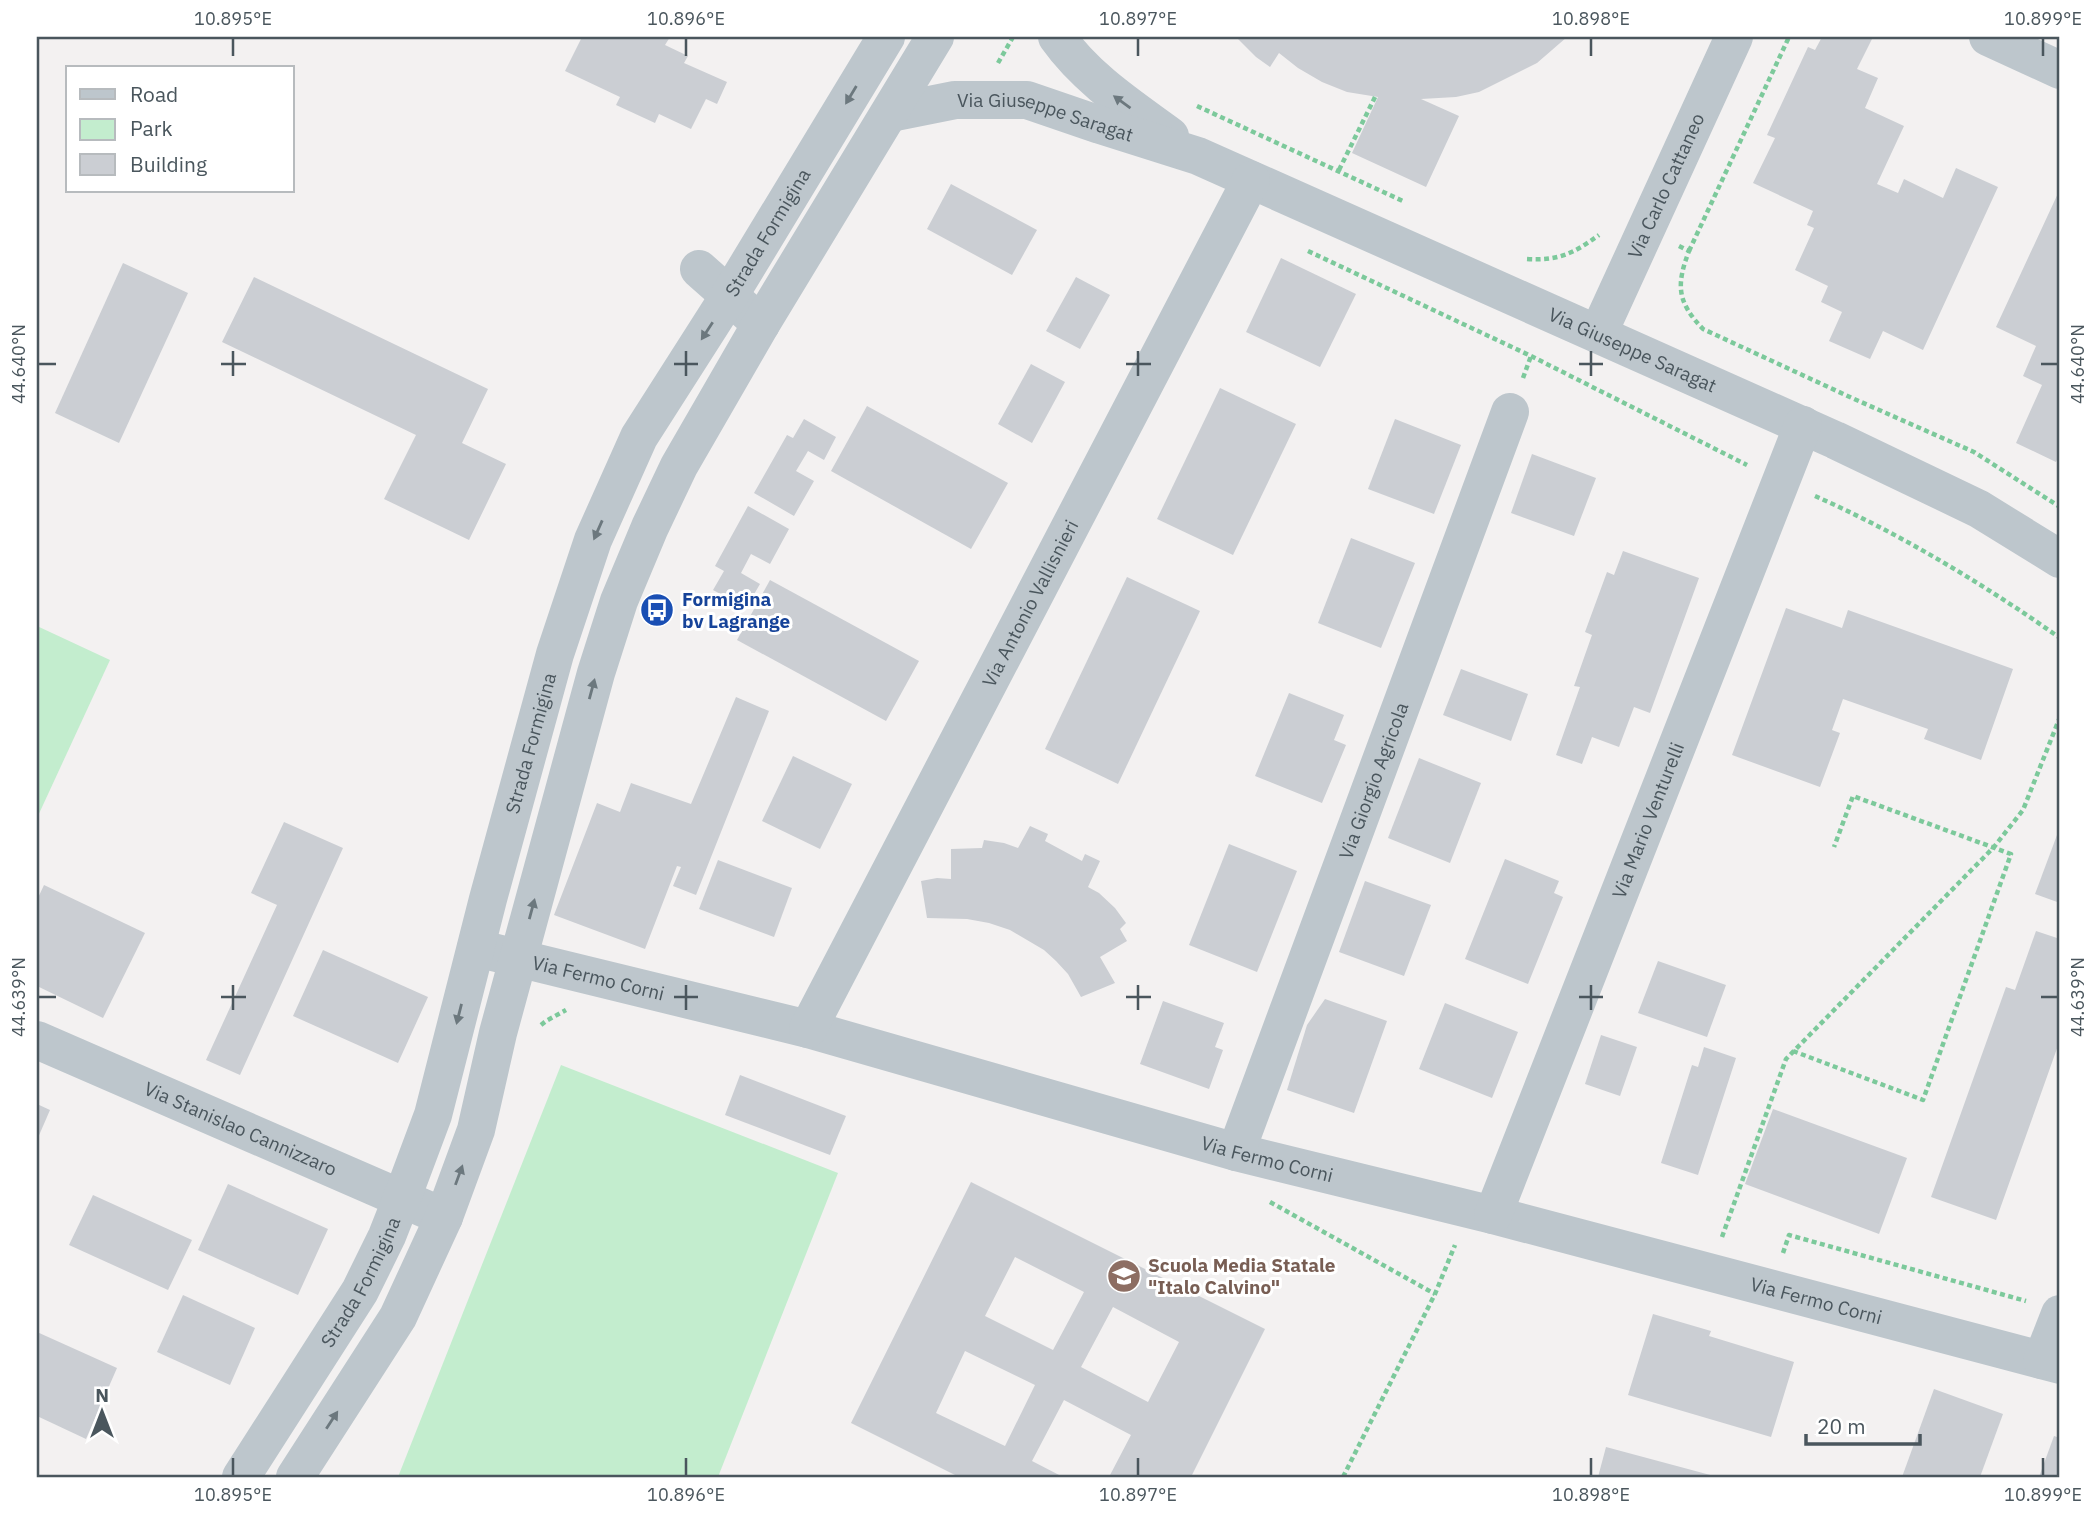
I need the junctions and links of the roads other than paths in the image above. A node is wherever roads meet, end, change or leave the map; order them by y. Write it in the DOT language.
graph roads {
  1 [pos="887,37"];
  2 [pos="935,37"];
  3 [pos="1057,37"];
  4 [pos="1734,37"];
  5 [pos="1989,37"];
  6 [pos="2060,70"];
  7 [pos="890,113"];
  8 [pos="1198,156"];
  9 [pos="1251,180"];
  10 [pos="699,269"];
  11 [pos="729,296"];
  12 [pos="761,324"];
  13 [pos="1598,334"];
  14 [pos="1510,412"];
  15 [pos="1803,425"];
  16 [pos="2060,559"];
  17 [pos="476,948"];
  18 [pos="518,959"];
  19 [pos="807,1029"];
  20 [pos="37,1040"];
  21 [pos="1236,1152"];
  22 [pos="402,1198"];
  23 [pos="1493,1215"];
  24 [pos="444,1217"];
  25 [pos="2060,1314"];
  26 [pos="2051,1362"];
  27 [pos="242,1477"];
  28 [pos="295,1477"];
  1 -- 11 [label="street, Strada Formigina, one-way"];
  2 -- 7 [label="street"];
  8 -- 3 [label="street, Via Giuseppe Saragat, one-way"];
  4 -- 13 [label="street, Via Carlo Cattaneo"];
  5 -- 6 [label="street"];
  7 -- 8 [label="street, Via Giuseppe Saragat"];
  7 -- 12 [label="street"];
  8 -- 9 [label="street, Via Giuseppe Saragat"];
  9 -- 13 [label="street, Via Giuseppe Saragat"];
  9 -- 19 [label="street, Via Antonio Vallisnieri"];
  10 -- 11 [label="street"];
  11 -- 12 [label="street"];
  11 -- 17 [label="street, Strada Formigina, one-way"];
  18 -- 12 [label="street, one-way"];
  13 -- 15 [label="street, Via Giuseppe Saragat"];
  14 -- 21 [label="street, Via Giorgio Agricola"];
  15 -- 16 [label="street, Via Giuseppe Saragat"];
  15 -- 23 [label="street, Via Mario Venturelli"];
  17 -- 18 [label="street, Via Fermo Corni"];
  17 -- 22 [label="street, Strada Formigina, one-way"];
  18 -- 19 [label="street, Via Fermo Corni"];
  24 -- 18 [label="street, one-way"];
  19 -- 21 [label="street, Via Fermo Corni"];
  20 -- 22 [label="street, Via Stanislao Cannizzaro"];
  21 -- 23 [label="street, Via Fermo Corni"];
  22 -- 24 [label="street, Via Stanislao Cannizzaro"];
  22 -- 27 [label="street, Strada Formigina"];
  23 -- 26 [label="street, Via Fermo Corni"];
  28 -- 24 [label="street, one-way"];
  25 -- 26 [label="street"];
}
